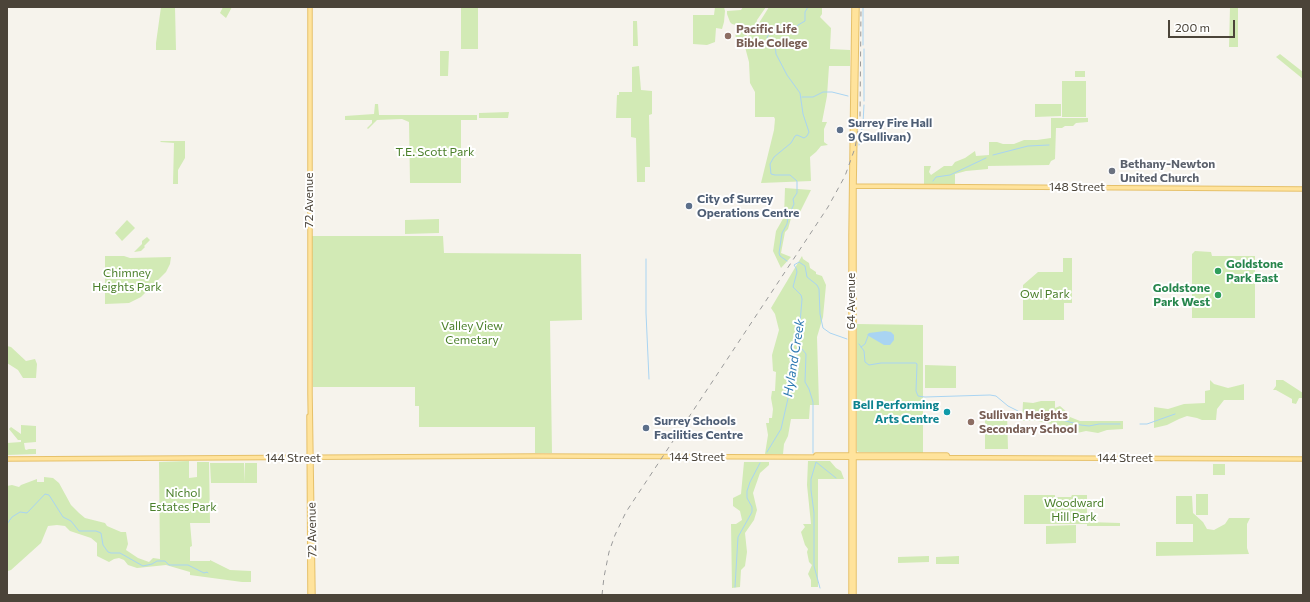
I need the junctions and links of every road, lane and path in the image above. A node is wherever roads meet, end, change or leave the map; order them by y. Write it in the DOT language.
graph roads {
  1 [pos="310,7"];
  2 [pos="854,7"];
  3 [pos="857,7"];
  4 [pos="854,81"];
  5 [pos="853,186"];
  6 [pos="1303,188"];
  7 [pos="851,386"];
  8 [pos="854,404"];
  9 [pos="851,409"];
  10 [pos="854,423"];
  11 [pos="853,456"];
  12 [pos="310,458"];
  13 [pos="7,459"];
  14 [pos="1303,459"];
  15 [pos="851,491"];
  16 [pos="854,513"];
  17 [pos="310,595"];
  18 [pos="313,595"];
  19 [pos="851,595"];
  20 [pos="854,595"];
  1 -- 12 [label="main road, 72 Avenue"];
  2 -- 4 [label="main road, 64 Avenue"];
  3 -- 4 [label="main road, 64 Avenue"];
  4 -- 5 [label="main road, 64 Avenue"];
  5 -- 6 [label="main road, 148 Street"];
  5 -- 7 [label="main road, 64 Avenue"];
  5 -- 8 [label="main road, 64 Avenue"];
  7 -- 8 [label="main road"];
  7 -- 9 [label="main road, 64 Avenue"];
  8 -- 10 [label="main road, 64 Avenue"];
  9 -- 10 [label="main road"];
  9 -- 11 [label="main road, 64 Avenue"];
  10 -- 11 [label="main road, 64 Avenue"];
  11 -- 12 [label="main road, 144 Street"];
  11 -- 14 [label="main road, 144 Street"];
  11 -- 15 [label="main road, 64 Avenue"];
  11 -- 16 [label="main road, 64 Avenue"];
  12 -- 13 [label="main road, 144 Street"];
  12 -- 17 [label="main road, 72 Avenue"];
  12 -- 18 [label="main road, 72 Avenue"];
  15 -- 16 [label="main road"];
  15 -- 19 [label="main road, 64 Avenue"];
  16 -- 20 [label="main road, 64 Avenue"];
}
